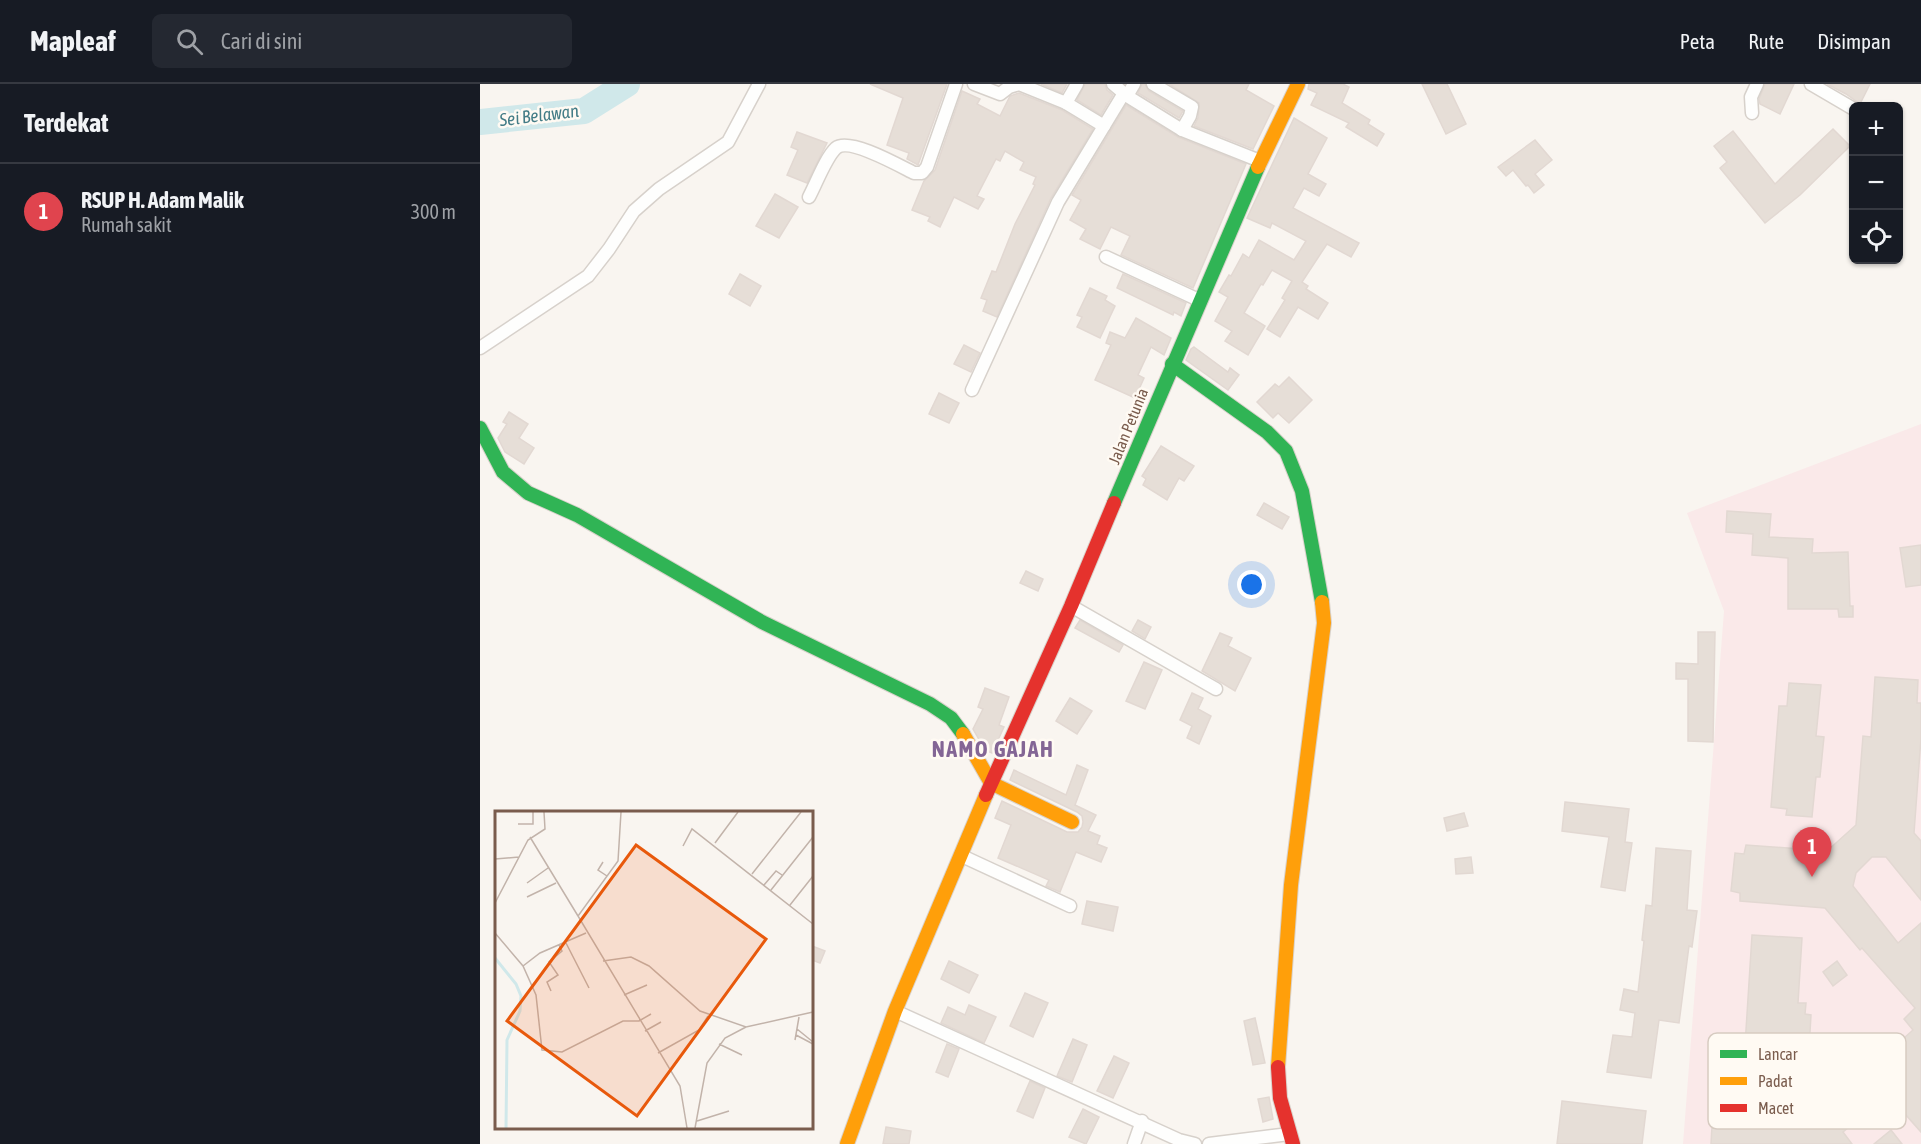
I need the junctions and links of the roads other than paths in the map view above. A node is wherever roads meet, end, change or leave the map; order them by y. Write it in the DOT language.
graph roads {
  1 [pos="759,84"];
  2 [pos="956,84"];
  3 [pos="975,84"];
  4 [pos="1077,84"];
  5 [pos="1113,84"];
  6 [pos="1134,84"];
  7 [pos="1153,84"];
  8 [pos="1298,84"];
  9 [pos="1757,84"];
  10 [pos="1811,84"];
  11 [pos="1126,95"];
  12 [pos="1066,103"];
  13 [pos="1849,106"];
  14 [pos="1752,113"];
  15 [pos="1104,126"];
  16 [pos="1182,130"];
  17 [pos="1260,162"];
  18 [pos="809,197"];
  19 [pos="1106,257"];
  20 [pos="1201,301"];
  21 [pos="480,348"];
  22 [pos="1172,364"];
  23 [pos="972,390"];
  24 [pos="480,428"];
  25 [pos="1071,606"];
  26 [pos="1216,689"];
  27 [pos="991,783"];
  28 [pos="1072,822"];
  29 [pos="962,856"];
  30 [pos="1070,906"];
  31 [pos="895,1011"];
  32 [pos="1142,1122"];
  33 [pos="1291,1139"];
  34 [pos="847,1144"];
  35 [pos="1134,1144"];
  36 [pos="1195,1144"];
  37 [pos="1209,1144"];
  1 -- 21 [label="street"];
  2 -- 18 [label="street"];
  3 -- 12 [label="street"];
  4 -- 12 [label="street"];
  5 -- 11 [label="street"];
  6 -- 11 [label="street"];
  7 -- 16 [label="street"];
  8 -- 17 [label="street, Jalan Petunia"];
  9 -- 14 [label="street"];
  10 -- 13 [label="street"];
  11 -- 15 [label="street"];
  11 -- 16 [label="street"];
  12 -- 15 [label="street"];
  15 -- 23 [label="street"];
  16 -- 17 [label="street"];
  17 -- 20 [label="street, Jalan Petunia"];
  19 -- 20 [label="street"];
  20 -- 22 [label="street, Jalan Petunia"];
  22 -- 25 [label="street, Jalan Petunia"];
  22 -- 33 [label="street"];
  24 -- 27 [label="street"];
  25 -- 26 [label="street"];
  25 -- 27 [label="street, Jalan Petunia"];
  27 -- 28 [label="street"];
  27 -- 29 [label="street, Jalan Petunia"];
  29 -- 30 [label="street"];
  29 -- 31 [label="street, Jalan Petunia"];
  31 -- 32 [label="street"];
  31 -- 34 [label="street, Jalan Petunia"];
  32 -- 35 [label="street"];
  32 -- 36 [label="street"];
  33 -- 37 [label="street"];
}
